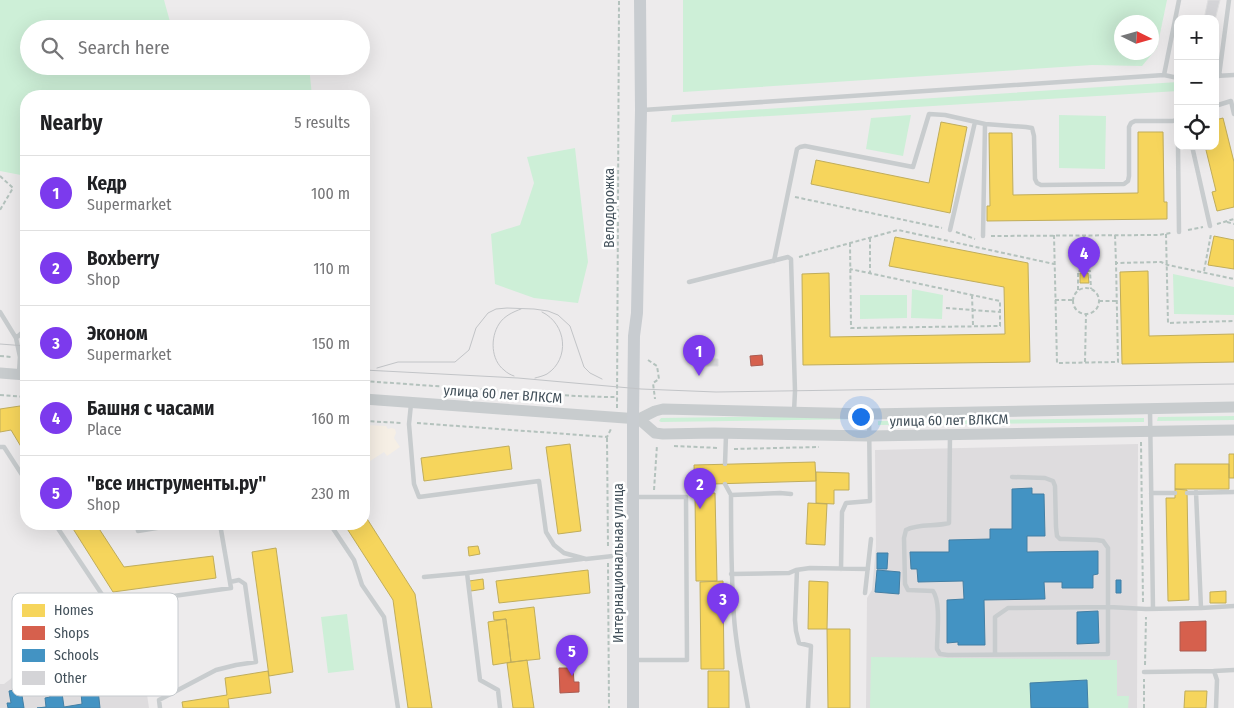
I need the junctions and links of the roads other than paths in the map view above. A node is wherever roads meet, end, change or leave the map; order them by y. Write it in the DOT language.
graph roads {
  1 [pos="640,0"];
  2 [pos="1179,0"];
  3 [pos="1229,0"];
  4 [pos="1219,63"];
  5 [pos="1234,75"];
  6 [pos="1164,76"];
  7 [pos="1219,76"];
  8 [pos="1174,77"];
  9 [pos="1218,105"];
  10 [pos="641,110"];
  11 [pos="1234,114"];
  12 [pos="1174,121"];
  13 [pos="975,122"];
  14 [pos="985,124"];
  15 [pos="1178,150"];
  16 [pos="1193,150"];
  17 [pos="1212,225"];
  18 [pos="950,230"];
  19 [pos="1179,232"];
  20 [pos="983,236"];
  21 [pos="774,261"];
  22 [pos="689,282"];
  23 [pos="0,312"];
  24 [pos="20,334"];
  25 [pos="16,338"];
  26 [pos="20,357"];
  27 [pos="0,372"];
  28 [pos="20,374"];
  29 [pos="370,400"];
  30 [pos="411,403"];
  31 [pos="1234,407"];
  32 [pos="1150,409"];
  33 [pos="794,412"];
  34 [pos="869,414"];
  35 [pos="636,418"];
  36 [pos="1234,430"];
  37 [pos="1150,432"];
  38 [pos="726,433"];
  39 [pos="950,435"];
  40 [pos="868,436"];
  41 [pos="0,447"];
  42 [pos="725,464"];
  43 [pos="20,471"];
  44 [pos="1012,477"];
  45 [pos="725,484"];
  46 [pos="1196,492"];
  47 [pos="1234,492"];
  48 [pos="1151,493"];
  49 [pos="1175,493"];
  50 [pos="1187,493"];
  51 [pos="792,494"];
  52 [pos="731,495"];
  53 [pos="633,497"];
  54 [pos="59,530"];
  55 [pos="221,530"];
  56 [pos="334,530"];
  57 [pos="871,539"];
  58 [pos="633,553"];
  59 [pos="586,559"];
  60 [pos="841,569"];
  61 [pos="868,569"];
  62 [pos="797,570"];
  63 [pos="467,573"];
  64 [pos="731,574"];
  65 [pos="424,577"];
  66 [pos="230,582"];
  67 [pos="101,593"];
  68 [pos="865,593"];
  69 [pos="178,595"];
  70 [pos="1234,606"];
  71 [pos="1109,607"];
  72 [pos="1201,608"];
  73 [pos="1152,609"];
  74 [pos="995,654"];
  75 [pos="633,660"];
  76 [pos="1234,670"];
  77 [pos="1214,671"];
  78 [pos="1144,672"];
  79 [pos="178,690"];
  80 [pos="167,696"];
  81 [pos="160,708"];
  82 [pos="398,708"];
  83 [pos="500,708"];
  84 [pos="633,708"];
  85 [pos="748,708"];
  86 [pos="808,708"];
  87 [pos="1216,708"];
  1 -- 10 [label="main road, Интернациональная улица"];
  2 -- 6 [label="lane"];
  3 -- 4 [label="lane"];
  5 -- 7 [label="lane"];
  6 -- 8 [label="lane"];
  6 -- 10 [label="lane"];
  9 -- 11 [label="lane"];
  10 -- 35 [label="main road, Интернациональная улица"];
  12 -- 14 [label="lane"];
  13 -- 14 [label="lane"];
  13 -- 18 [label="lane"];
  13 -- 21 [label="lane"];
  14 -- 20 [label="lane"];
  15 -- 19 [label="lane"];
  16 -- 17 [label="lane"];
  21 -- 22 [label="lane"];
  21 -- 33 [label="lane"];
  23 -- 25 [label="lane"];
  24 -- 25 [label="lane"];
  25 -- 26 [label="lane"];
  27 -- 28 [label="street"];
  29 -- 30 [label="street, улица 60 лет ВЛКСМ"];
  30 -- 35 [label="street, улица 60 лет ВЛКСМ"];
  30 -- 59 [label="lane"];
  31 -- 32 [label="street, улица 60 лет ВЛКСМ"];
  32 -- 34 [label="street, улица 60 лет ВЛКСМ"];
  32 -- 37 [label="lane"];
  33 -- 34 [label="street, улица 60 лет ВЛКСМ"];
  33 -- 35 [label="street, улица 60 лет ВЛКСМ"];
  34 -- 40 [label="lane"];
  35 -- 38 [label="street, улица 60 лет ВЛКСМ"];
  35 -- 53 [label="main road, Интернациональная улица"];
  36 -- 37 [label="street, улица 60 лет ВЛКСМ"];
  37 -- 39 [label="street, улица 60 лет ВЛКСМ"];
  37 -- 48 [label="lane"];
  38 -- 40 [label="street, улица 60 лет ВЛКСМ"];
  38 -- 42 [label="lane"];
  39 -- 40 [label="street, улица 60 лет ВЛКСМ"];
  39 -- 74 [label="lane"];
  40 -- 60 [label="lane"];
  41 -- 43 [label="lane"];
  44 -- 71 [label="lane"];
  45 -- 52 [label="lane"];
  46 -- 47 [label="lane"];
  46 -- 50 [label="lane"];
  46 -- 72 [label="lane"];
  48 -- 49 [label="lane"];
  48 -- 73 [label="lane"];
  51 -- 52 [label="lane"];
  52 -- 64 [label="lane"];
  53 -- 58 [label="main road, Интернациональная улица"];
  53 -- 75 [label="lane"];
  54 -- 67 [label="lane"];
  55 -- 66 [label="lane"];
  56 -- 82 [label="lane"];
  57 -- 61 [label="lane"];
  58 -- 59 [label="lane"];
  58 -- 75 [label="main road, Интернациональная улица"];
  59 -- 63 [label="lane"];
  60 -- 61 [label="lane"];
  60 -- 62 [label="lane"];
  61 -- 68 [label="lane"];
  62 -- 64 [label="lane"];
  62 -- 86 [label="lane"];
  63 -- 65 [label="lane"];
  63 -- 83 [label="lane"];
  64 -- 85 [label="lane"];
  66 -- 69 [label="lane"];
  66 -- 79 [label="lane"];
  70 -- 72 [label="lane"];
  71 -- 73 [label="lane"];
  71 -- 74 [label="lane"];
  71 -- 74 [label="lane"];
  72 -- 73 [label="lane"];
  75 -- 84 [label="main road, Интернациональная улица"];
  76 -- 77 [label="lane"];
  77 -- 78 [label="lane"];
  77 -- 87 [label="lane"];
  80 -- 81 [label="lane"];
}
